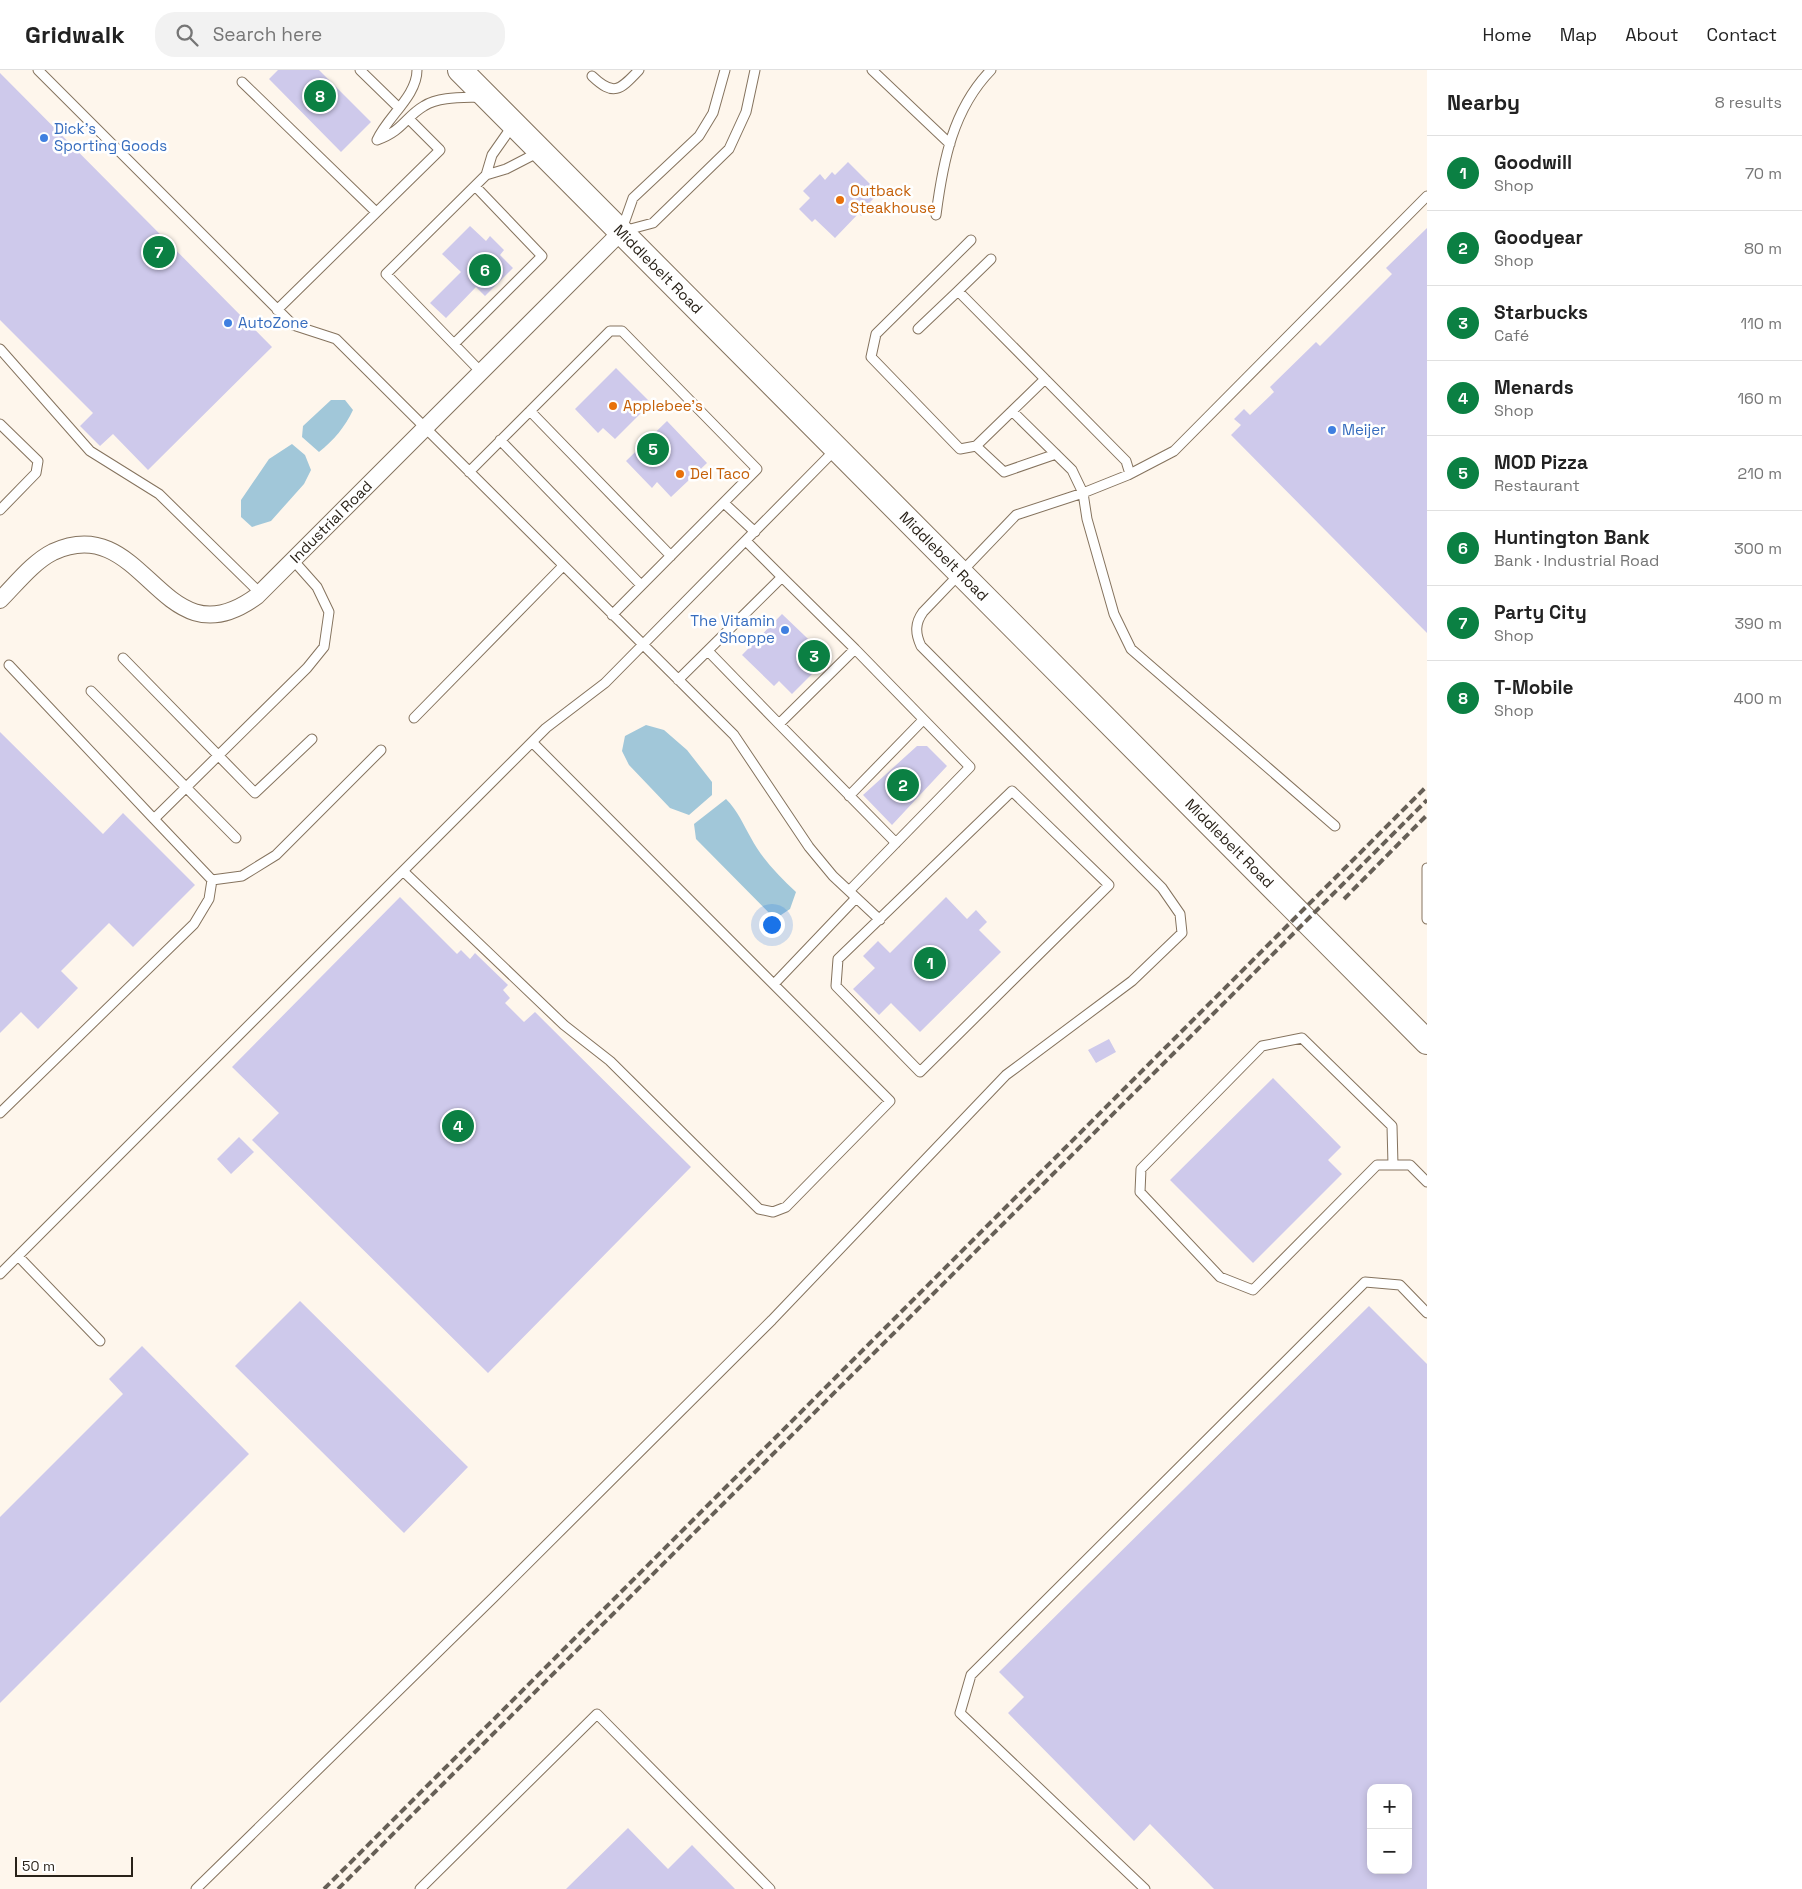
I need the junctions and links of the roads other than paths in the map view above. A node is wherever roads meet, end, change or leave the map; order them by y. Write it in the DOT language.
graph roads {
  1 [pos="38,70"];
  2 [pos="360,70"];
  3 [pos="417,70"];
  4 [pos="460,70"];
  5 [pos="640,70"];
  6 [pos="725,70"];
  7 [pos="755,70"];
  8 [pos="872,70"];
  9 [pos="991,70"];
  10 [pos="592,76"];
  11 [pos="242,82"];
  12 [pos="487,97"];
  13 [pos="399,108"];
  14 [pos="409,119"];
  15 [pos="515,122"];
  16 [pos="950,144"];
  17 [pos="542,150"];
  18 [pos="486,175"];
  19 [pos="476,187"];
  20 [pos="1427,196"];
  21 [pos="376,212"];
  22 [pos="936,215"];
  23 [pos="621,232"];
  24 [pos="971,240"];
  25 [pos="991,259"];
  26 [pos="958,291"];
  27 [pos="277,310"];
  28 [pos="918,329"];
  29 [pos="454,344"];
  30 [pos="0,349"];
  31 [pos="481,372"];
  32 [pos="1045,379"];
  33 [pos="530,411"];
  34 [pos="1012,411"];
  35 [pos="0,424"];
  36 [pos="425,428"];
  37 [pos="500,440"];
  38 [pos="976,446"];
  39 [pos="836,449"];
  40 [pos="1056,454"];
  41 [pos="468,472"];
  42 [pos="1130,474"];
  43 [pos="1083,493"];
  44 [pos="724,503"];
  45 [pos="0,510"];
  46 [pos="755,532"];
  47 [pos="746,541"];
  48 [pos="671,556"];
  49 [pos="293,560"];
  50 [pos="563,566"];
  51 [pos="960,573"];
  52 [pos="782,577"];
  53 [pos="641,585"];
  54 [pos="260,593"];
  55 [pos="0,600"];
  56 [pos="612,615"];
  57 [pos="643,645"];
  58 [pos="855,649"];
  59 [pos="708,651"];
  60 [pos="123,658"];
  61 [pos="10,664"];
  62 [pos="678,680"];
  63 [pos="90,691"];
  64 [pos="414,718"];
  65 [pos="922,720"];
  66 [pos="779,724"];
  67 [pos="312,739"];
  68 [pos="532,742"];
  69 [pos="381,750"];
  70 [pos="218,756"];
  71 [pos="186,786"];
  72 [pos="849,796"];
  73 [pos="154,819"];
  74 [pos="1335,826"];
  75 [pos="236,838"];
  76 [pos="896,843"];
  77 [pos="1427,868"];
  78 [pos="403,871"];
  79 [pos="212,880"];
  80 [pos="849,891"];
  81 [pos="856,898"];
  82 [pos="1427,918"];
  83 [pos="880,920"];
  84 [pos="774,984"];
  85 [pos="1427,1042"];
  86 [pos="0,1114"];
  87 [pos="1393,1165"];
  88 [pos="1427,1182"];
  89 [pos="18,1256"];
  90 [pos="0,1274"];
  91 [pos="1427,1313"];
  92 [pos="100,1341"];
  93 [pos="196,1889"];
  94 [pos="420,1889"];
  95 [pos="770,1889"];
  96 [pos="1145,1889"];
  1 -- 27 [label="lane"];
  2 -- 13 [label="lane"];
  3 -- 13 [label="lane"];
  4 -- 12 [label="main road, Middlebelt Road"];
  5 -- 10 [label="lane"];
  6 -- 23 [label="lane"];
  7 -- 23 [label="lane"];
  8 -- 16 [label="lane"];
  9 -- 16 [label="lane"];
  11 -- 21 [label="lane"];
  12 -- 14 [label="lane"];
  12 -- 15 [label="main road, Middlebelt Road"];
  13 -- 14 [label="lane"];
  14 -- 21 [label="lane"];
  15 -- 17 [label="main road, Middlebelt Road"];
  15 -- 18 [label="lane"];
  16 -- 22 [label="lane"];
  17 -- 18 [label="lane"];
  17 -- 23 [label="main road, Middlebelt Road"];
  18 -- 19 [label="lane"];
  19 -- 29 [label="lane"];
  19 -- 29 [label="lane"];
  20 -- 42 [label="lane"];
  21 -- 27 [label="lane"];
  23 -- 31 [label="street, Industrial Road"];
  23 -- 39 [label="main road, Middlebelt Road"];
  24 -- 38 [label="lane"];
  25 -- 26 [label="lane"];
  26 -- 28 [label="lane"];
  26 -- 32 [label="lane"];
  27 -- 36 [label="lane"];
  29 -- 31 [label="lane"];
  30 -- 54 [label="lane"];
  31 -- 36 [label="street, Industrial Road"];
  32 -- 34 [label="lane"];
  32 -- 42 [label="lane"];
  33 -- 37 [label="lane"];
  33 -- 44 [label="lane"];
  33 -- 48 [label="lane"];
  34 -- 38 [label="lane"];
  34 -- 40 [label="lane"];
  35 -- 45 [label="lane"];
  36 -- 41 [label="lane"];
  36 -- 49 [label="street, Industrial Road"];
  37 -- 41 [label="lane"];
  37 -- 53 [label="lane"];
  38 -- 40 [label="lane"];
  39 -- 46 [label="lane"];
  39 -- 51 [label="main road, Middlebelt Road"];
  40 -- 43 [label="lane"];
  41 -- 50 [label="lane"];
  42 -- 43 [label="lane"];
  43 -- 51 [label="lane"];
  43 -- 74 [label="lane"];
  44 -- 46 [label="lane"];
  44 -- 48 [label="lane"];
  46 -- 47 [label="lane"];
  47 -- 52 [label="lane"];
  47 -- 57 [label="lane"];
  48 -- 53 [label="lane"];
  49 -- 54 [label="street, Industrial Road"];
  49 -- 70 [label="lane"];
  50 -- 56 [label="lane"];
  50 -- 64 [label="lane"];
  51 -- 85 [label="main road, Middlebelt Road"];
  51 -- 93 [label="lane"];
  52 -- 58 [label="lane"];
  52 -- 59 [label="lane"];
  53 -- 56 [label="lane"];
  54 -- 55 [label="street, Industrial Road"];
  56 -- 57 [label="lane"];
  57 -- 62 [label="lane"];
  57 -- 68 [label="lane"];
  58 -- 65 [label="lane"];
  58 -- 66 [label="lane"];
  59 -- 62 [label="lane"];
  59 -- 66 [label="lane"];
  60 -- 70 [label="lane"];
  61 -- 73 [label="lane"];
  62 -- 80 [label="lane"];
  63 -- 71 [label="lane"];
  65 -- 72 [label="lane"];
  65 -- 76 [label="lane"];
  66 -- 72 [label="lane"];
  67 -- 70 [label="lane"];
  68 -- 78 [label="lane"];
  68 -- 84 [label="lane"];
  69 -- 79 [label="lane"];
  70 -- 71 [label="lane"];
  71 -- 73 [label="lane"];
  71 -- 75 [label="lane"];
  72 -- 76 [label="lane"];
  73 -- 79 [label="lane"];
  76 -- 80 [label="lane"];
  77 -- 82 [label="lane"];
  78 -- 84 [label="lane"];
  78 -- 89 [label="lane"];
  79 -- 86 [label="lane"];
  80 -- 81 [label="lane"];
  81 -- 83 [label="lane"];
  81 -- 84 [label="lane"];
  83 -- 83 [label="lane"];
  87 -- 87 [label="lane"];
  87 -- 88 [label="lane"];
  89 -- 90 [label="lane"];
  89 -- 92 [label="lane"];
  91 -- 96 [label="lane"];
  94 -- 95 [label="lane"];
}
